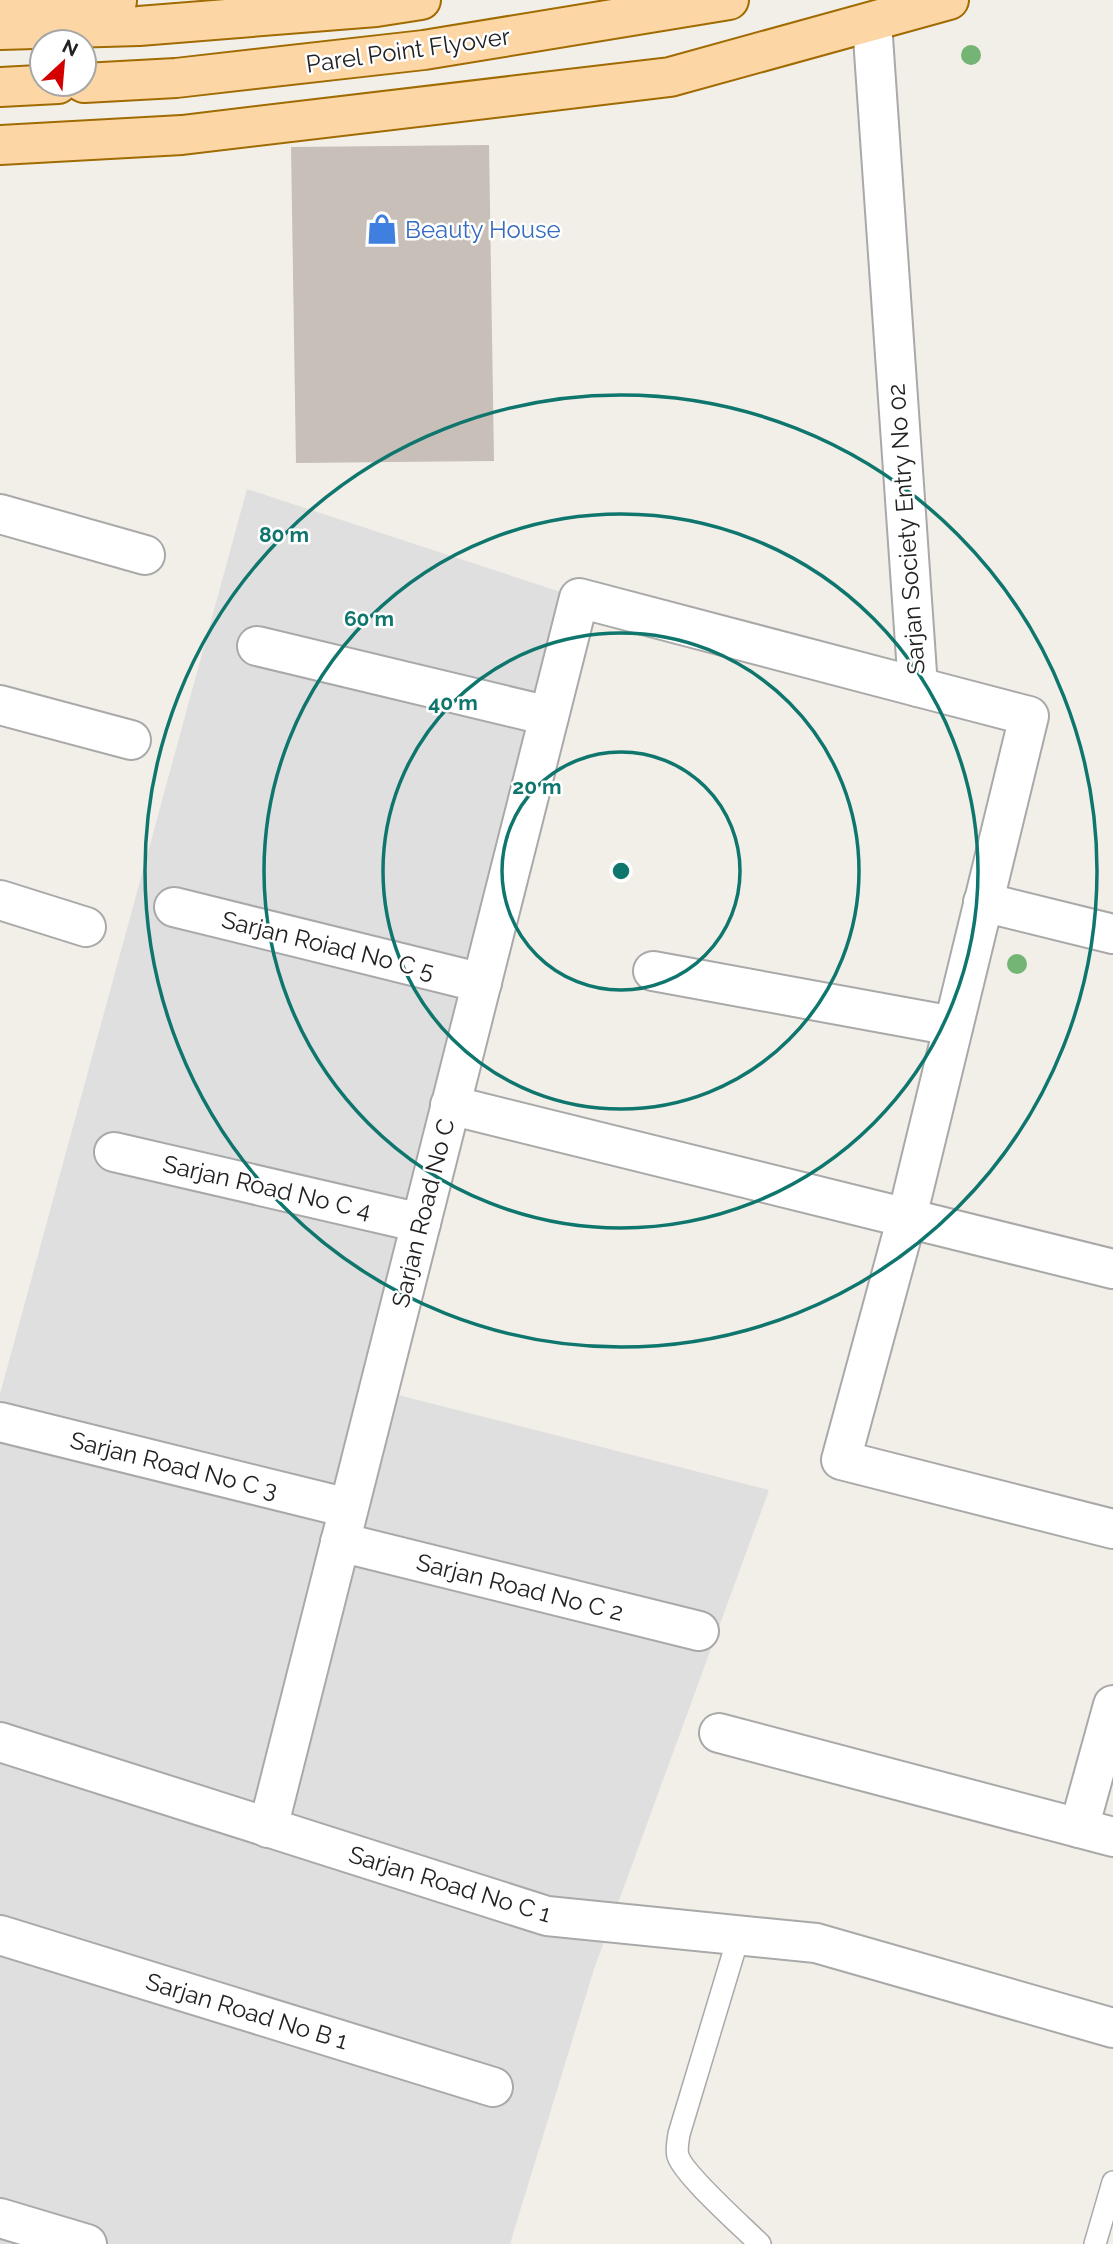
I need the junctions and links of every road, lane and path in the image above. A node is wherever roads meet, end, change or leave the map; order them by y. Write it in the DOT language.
graph roads {
  1 [pos="181,0"];
  2 [pos="421,0"];
  3 [pos="729,0"];
  4 [pos="949,0"];
  5 [pos="0,1"];
  6 [pos="872,23"];
  7 [pos="0,30"];
  8 [pos="98,82"];
  9 [pos="28,86"];
  10 [pos="0,87"];
  11 [pos="0,145"];
  12 [pos="0,514"];
  13 [pos="145,555"];
  14 [pos="579,598"];
  15 [pos="257,646"];
  16 [pos="918,687"];
  17 [pos="0,705"];
  18 [pos="549,716"];
  19 [pos="131,740"];
  20 [pos="0,900"];
  21 [pos="984,902"];
  22 [pos="174,907"];
  23 [pos="86,927"];
  24 [pos="1113,934"];
  25 [pos="653,971"];
  26 [pos="482,983"];
  27 [pos="953,1026"];
  28 [pos="450,1105"];
  29 [pos="114,1152"];
  30 [pos="907,1217"];
  31 [pos="421,1223"];
  32 [pos="1113,1269"];
  33 [pos="0,1422"];
  34 [pos="344,1525"];
  35 [pos="1113,1529"];
  36 [pos="699,1631"];
  37 [pos="1113,1705"];
  38 [pos="719,1733"];
  39 [pos="0,1742"];
  40 [pos="268,1828"];
  41 [pos="1096,1833"];
  42 [pos="0,1935"];
  43 [pos="740,1935"];
  44 [pos="1113,2028"];
  45 [pos="493,2087"];
  46 [pos="1113,2182"];
  47 [pos="0,2218"];
  48 [pos="87,2244"];
  49 [pos="760,2244"];
  50 [pos="1095,2244"];
  1 -- 5 [label="main road"];
  2 -- 7 [label="main road, Parel Point Flyover"];
  3 -- 8 [label="main road, Parel Point Flyover"];
  4 -- 6 [label="main road"];
  6 -- 11 [label="main road"];
  6 -- 16 [label="street, Sarjan Society Entry No 02"];
  9 -- 10 [label="main road"];
  12 -- 13 [label="street"];
  14 -- 16 [label="street, Sarjan Society Entry No 02"];
  14 -- 18 [label="street, Sarjan Road No C"];
  15 -- 18 [label="street"];
  16 -- 21 [label="street"];
  17 -- 19 [label="street"];
  18 -- 26 [label="street, Sarjan Road No C"];
  20 -- 23 [label="street"];
  21 -- 24 [label="street"];
  21 -- 27 [label="street"];
  22 -- 26 [label="street, Sarjan Roiad No C 5"];
  25 -- 27 [label="street"];
  26 -- 28 [label="street, Sarjan Road No C"];
  27 -- 30 [label="street"];
  28 -- 30 [label="street"];
  28 -- 31 [label="street, Sarjan Road No C"];
  29 -- 31 [label="street, Sarjan Road No C 4"];
  30 -- 32 [label="street"];
  30 -- 35 [label="street"];
  31 -- 34 [label="street, Sarjan Road No C"];
  33 -- 34 [label="street, Sarjan Road No C 3"];
  34 -- 36 [label="street, Sarjan Road No C 2"];
  34 -- 40 [label="street, Sarjan Road No C"];
  37 -- 41 [label="street"];
  38 -- 41 [label="street"];
  39 -- 40 [label="street, Sarjan Road No C 1"];
  40 -- 43 [label="street, Sarjan Road No C 1"];
  42 -- 45 [label="street, Sarjan Road No B 1"];
  43 -- 44 [label="street, Sarjan Road No C 1"];
  43 -- 49 [label="lane"];
  46 -- 50 [label="lane"];
  47 -- 48 [label="street"];
}
